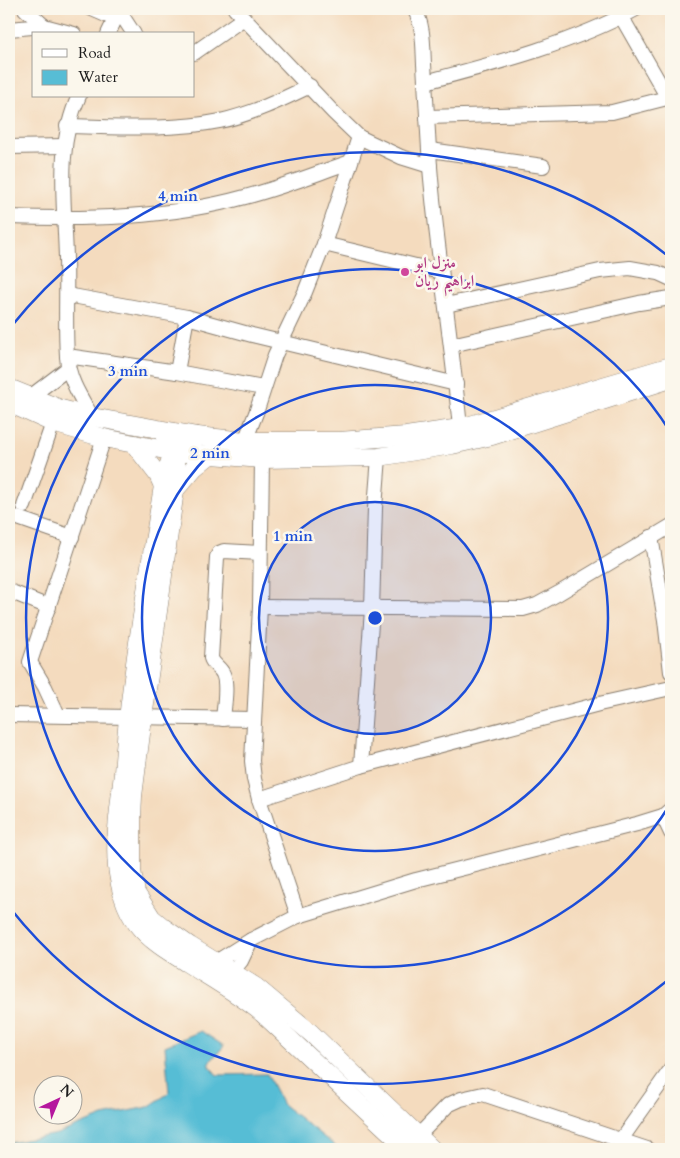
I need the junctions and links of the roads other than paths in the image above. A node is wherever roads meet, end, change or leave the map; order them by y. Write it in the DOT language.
graph roads {
  1 [pos="25,9"];
  2 [pos="92,9"];
  3 [pos="414,9"];
  4 [pos="636,9"];
  5 [pos="118,13"];
  6 [pos="620,13"];
  7 [pos="240,14"];
  8 [pos="44,26"];
  9 [pos="9,29"];
  10 [pos="66,32"];
  11 [pos="109,32"];
  12 [pos="132,32"];
  13 [pos="195,52"];
  14 [pos="425,82"];
  15 [pos="310,86"];
  16 [pos="670,97"];
  17 [pos="78,98"];
  18 [pos="427,116"];
  19 [pos="67,126"];
  20 [pos="359,137"];
  21 [pos="9,146"];
  22 [pos="65,146"];
  23 [pos="430,150"];
  24 [pos="350,162"];
  25 [pos="430,166"];
  26 [pos="543,166"];
  27 [pos="9,217"];
  28 [pos="65,219"];
  29 [pos="324,244"];
  30 [pos="441,272"];
  31 [pos="671,280"];
  32 [pos="67,295"];
  33 [pos="671,298"];
  34 [pos="446,305"];
  35 [pos="187,317"];
  36 [pos="280,342"];
  37 [pos="451,345"];
  38 [pos="67,362"];
  39 [pos="671,366"];
  40 [pos="177,372"];
  41 [pos="671,379"];
  42 [pos="456,384"];
  43 [pos="9,388"];
  44 [pos="263,388"];
  45 [pos="30,397"];
  46 [pos="9,403"];
  47 [pos="92,417"];
  48 [pos="52,423"];
  49 [pos="460,428"];
  50 [pos="161,430"];
  51 [pos="197,436"];
  52 [pos="104,438"];
  53 [pos="245,441"];
  54 [pos="134,444"];
  55 [pos="175,452"];
  56 [pos="210,455"];
  57 [pos="380,457"];
  58 [pos="262,459"];
  59 [pos="169,488"];
  60 [pos="24,506"];
  61 [pos="9,515"];
  62 [pos="671,526"];
  63 [pos="72,537"];
  64 [pos="651,537"];
  65 [pos="260,552"];
  66 [pos="9,591"];
  67 [pos="49,607"];
  68 [pos="260,608"];
  69 [pos="372,609"];
  70 [pos="671,672"];
  71 [pos="671,688"];
  72 [pos="58,715"];
  73 [pos="9,718"];
  74 [pos="135,718"];
  75 [pos="223,719"];
  76 [pos="253,719"];
  77 [pos="361,766"];
  78 [pos="259,799"];
  79 [pos="667,812"];
  80 [pos="671,833"];
  81 [pos="298,916"];
  82 [pos="251,940"];
  83 [pos="211,969"];
  84 [pos="227,979"];
  85 [pos="671,1068"];
  86 [pos="620,1141"];
  87 [pos="413,1142"];
  88 [pos="432,1149"];
  89 [pos="647,1149"];
  1 -- 8 [label="street"];
  2 -- 5 [label="street"];
  3 -- 14 [label="street"];
  4 -- 6 [label="street"];
  5 -- 11 [label="street"];
  5 -- 12 [label="street"];
  6 -- 14 [label="street"];
  6 -- 16 [label="street"];
  7 -- 13 [label="street"];
  7 -- 15 [label="street"];
  8 -- 9 [label="street"];
  8 -- 10 [label="street"];
  14 -- 18 [label="street"];
  15 -- 19 [label="street"];
  15 -- 20 [label="street"];
  16 -- 18 [label="street"];
  17 -- 19 [label="street"];
  18 -- 23 [label="street"];
  19 -- 22 [label="street"];
  20 -- 24 [label="street"];
  20 -- 25 [label="street"];
  21 -- 22 [label="street"];
  22 -- 28 [label="street"];
  23 -- 25 [label="street"];
  23 -- 26 [label="street"];
  24 -- 28 [label="street"];
  24 -- 29 [label="street"];
  25 -- 30 [label="street"];
  27 -- 28 [label="street"];
  28 -- 32 [label="street"];
  29 -- 30 [label="street"];
  29 -- 36 [label="street"];
  30 -- 34 [label="street"];
  31 -- 34 [label="street"];
  32 -- 35 [label="street"];
  32 -- 38 [label="street"];
  33 -- 37 [label="street"];
  34 -- 37 [label="street"];
  35 -- 36 [label="street"];
  35 -- 40 [label="street"];
  36 -- 42 [label="street"];
  36 -- 44 [label="street"];
  37 -- 42 [label="street"];
  38 -- 40 [label="street"];
  38 -- 45 [label="street"];
  38 -- 47 [label="street"];
  39 -- 49 [label="main road"];
  40 -- 44 [label="street"];
  41 -- 57 [label="main road"];
  42 -- 49 [label="street"];
  43 -- 45 [label="main road"];
  44 -- 53 [label="street"];
  45 -- 47 [label="main road"];
  46 -- 48 [label="main road"];
  47 -- 50 [label="main road"];
  48 -- 52 [label="main road"];
  48 -- 60 [label="street"];
  49 -- 53 [label="main road"];
  50 -- 51 [label="main road"];
  50 -- 55 [label="main road"];
  51 -- 53 [label="main road"];
  51 -- 55 [label="main road"];
  52 -- 54 [label="main road"];
  52 -- 63 [label="street"];
  54 -- 55 [label="main road"];
  54 -- 59 [label="main road"];
  55 -- 56 [label="main road"];
  55 -- 59 [label="main road"];
  56 -- 58 [label="main road"];
  56 -- 59 [label="main road"];
  57 -- 58 [label="main road"];
  57 -- 69 [label="street"];
  58 -- 65 [label="street"];
  59 -- 74 [label="main road"];
  61 -- 63 [label="street"];
  62 -- 64 [label="street"];
  63 -- 67 [label="street"];
  64 -- 69 [label="street"];
  64 -- 70 [label="street"];
  65 -- 68 [label="street"];
  65 -- 75 [label="street"];
  66 -- 67 [label="street"];
  67 -- 72 [label="street"];
  68 -- 69 [label="street"];
  68 -- 76 [label="street"];
  69 -- 77 [label="street"];
  71 -- 77 [label="street"];
  72 -- 73 [label="street"];
  72 -- 74 [label="street"];
  74 -- 75 [label="street"];
  74 -- 83 [label="main road"];
  75 -- 76 [label="street"];
  76 -- 78 [label="street"];
  77 -- 78 [label="street"];
  78 -- 81 [label="street"];
  79 -- 80 [label="street"];
  79 -- 81 [label="street"];
  81 -- 82 [label="street"];
  82 -- 83 [label="street"];
  82 -- 84 [label="street"];
  83 -- 84 [label="main road"];
  84 -- 87 [label="main road"];
  85 -- 86 [label="street"];
  86 -- 87 [label="street"];
  86 -- 89 [label="street"];
  87 -- 88 [label="main road"];
}
